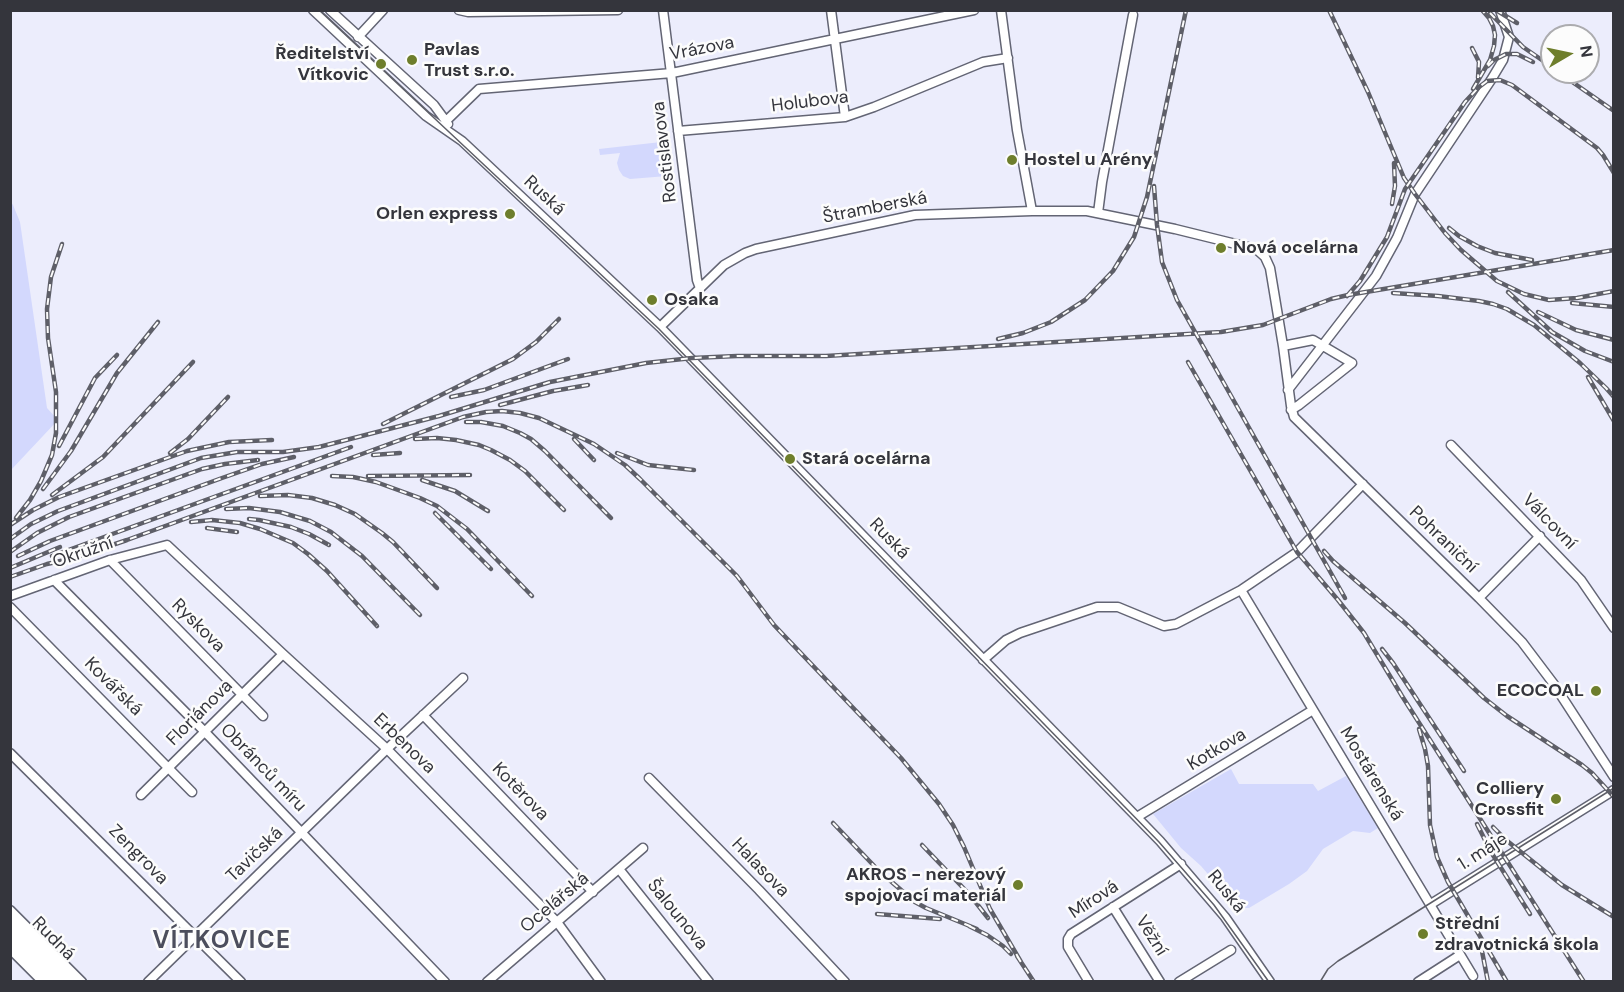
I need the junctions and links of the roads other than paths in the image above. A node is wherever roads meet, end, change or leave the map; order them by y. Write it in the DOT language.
graph roads {
  1 [pos="313,10"];
  2 [pos="330,10"];
  3 [pos="383,10"];
  4 [pos="459,10"];
  5 [pos="618,10"];
  6 [pos="663,10"];
  7 [pos="831,10"];
  8 [pos="974,10"];
  9 [pos="1001,10"];
  10 [pos="1500,10"];
  11 [pos="1133,15"];
  12 [pos="358,37"];
  13 [pos="834,39"];
  14 [pos="1008,58"];
  15 [pos="672,73"];
  16 [pos="845,117"];
  17 [pos="446,122"];
  18 [pos="678,131"];
  19 [pos="462,141"];
  20 [pos="1032,211"];
  21 [pos="1098,213"];
  22 [pos="700,288"];
  23 [pos="1279,320"];
  24 [pos="660,327"];
  25 [pos="1323,345"];
  26 [pos="1283,346"];
  27 [pos="1288,390"];
  28 [pos="1292,410"];
  29 [pos="1451,445"];
  30 [pos="1363,484"];
  31 [pos="1540,536"];
  32 [pos="167,545"];
  33 [pos="110,560"];
  34 [pos="54,580"];
  35 [pos="1241,590"];
  36 [pos="10,596"];
  37 [pos="1479,597"];
  38 [pos="10,607"];
  39 [pos="1614,628"];
  40 [pos="283,654"];
  41 [pos="983,660"];
  42 [pos="463,678"];
  43 [pos="243,694"];
  44 [pos="1313,710"];
  45 [pos="423,715"];
  46 [pos="263,716"];
  47 [pos="205,732"];
  48 [pos="387,749"];
  49 [pos="10,753"];
  50 [pos="170,768"];
  51 [pos="1614,777"];
  52 [pos="649,778"];
  53 [pos="1614,790"];
  54 [pos="192,792"];
  55 [pos="141,795"];
  56 [pos="1137,817"];
  57 [pos="302,833"];
  58 [pos="643,848"];
  59 [pos="1181,864"];
  60 [pos="619,869"];
  61 [pos="593,892"];
  62 [pos="1431,904"];
  63 [pos="1113,907"];
  64 [pos="10,910"];
  65 [pos="10,922"];
  66 [pos="557,922"];
  67 [pos="195,935"];
  68 [pos="10,936"];
  69 [pos="10,949"];
  70 [pos="1231,950"];
  71 [pos="1460,955"];
  72 [pos="1473,976"];
  73 [pos="43,981"];
  74 [pos="56,981"];
  75 [pos="70,981"];
  76 [pos="82,981"];
  77 [pos="148,981"];
  78 [pos="241,981"];
  79 [pos="446,981"];
  80 [pos="487,981"];
  81 [pos="601,981"];
  82 [pos="709,981"];
  83 [pos="845,981"];
  84 [pos="1089,981"];
  85 [pos="1160,981"];
  86 [pos="1179,981"];
  87 [pos="1270,981"];
  88 [pos="1418,981"];
  1 -- 19 [label="street, Ruská"];
  2 -- 12 [label="street, Ruská"];
  3 -- 12 [label="street"];
  4 -- 5 [label="street"];
  6 -- 15 [label="street, Rostislavova"];
  7 -- 13 [label="street"];
  8 -- 13 [label="street, Vrázova"];
  9 -- 14 [label="street"];
  10 -- 25 [label="street"];
  11 -- 21 [label="street"];
  12 -- 17 [label="street, Ruská"];
  13 -- 15 [label="street, Vrázova"];
  13 -- 16 [label="street"];
  14 -- 16 [label="street, Holubova"];
  14 -- 20 [label="street"];
  15 -- 17 [label="street, Vrázova"];
  15 -- 18 [label="street, Rostislavova"];
  16 -- 18 [label="street, Holubova"];
  17 -- 19 [label="street, Ruská"];
  18 -- 22 [label="street, Rostislavova"];
  19 -- 24 [label="street, Ruská"];
  20 -- 21 [label="street, Štramberská"];
  20 -- 22 [label="street, Štramberská"];
  21 -- 23 [label="street, Štramberská"];
  22 -- 24 [label="street, Štramberská"];
  23 -- 26 [label="street, Pohraniční"];
  24 -- 41 [label="street, Ruská"];
  25 -- 26 [label="street"];
  25 -- 27 [label="street"];
  25 -- 28 [label="street"];
  26 -- 27 [label="street, Pohraniční"];
  27 -- 28 [label="street, Pohraniční"];
  28 -- 30 [label="street, Pohraniční"];
  29 -- 31 [label="street, Válcovní"];
  30 -- 35 [label="street"];
  30 -- 37 [label="street, Pohraniční"];
  31 -- 37 [label="street"];
  31 -- 39 [label="street, Válcovní"];
  32 -- 33 [label="street, Okružní"];
  32 -- 40 [label="street, Erbenova"];
  33 -- 34 [label="street, Okružní"];
  33 -- 43 [label="street, Ryskova"];
  34 -- 36 [label="street, Okružní"];
  34 -- 47 [label="street, Obránců míru"];
  35 -- 41 [label="street"];
  35 -- 44 [label="street, Mostárenská"];
  37 -- 51 [label="street, Pohraniční"];
  38 -- 50 [label="street, Kovářská"];
  40 -- 43 [label="street, Floriánova"];
  40 -- 48 [label="street, Erbenova"];
  41 -- 56 [label="street, Ruská"];
  42 -- 45 [label="street, Tavičská"];
  43 -- 46 [label="street, Ryskova"];
  43 -- 47 [label="street, Floriánova"];
  44 -- 56 [label="street, Kotkova"];
  44 -- 62 [label="street, Mostárenská"];
  45 -- 48 [label="street, Tavičská"];
  45 -- 61 [label="street, Kotěrova"];
  47 -- 50 [label="street, Floriánova"];
  47 -- 57 [label="street, Obránců míru"];
  48 -- 57 [label="street, Tavičská"];
  48 -- 66 [label="street, Erbenova"];
  49 -- 67 [label="street, Zengrova"];
  50 -- 54 [label="street, Kovářská"];
  50 -- 55 [label="street, Floriánova"];
  52 -- 83 [label="street, Halasova"];
  53 -- 62 [label="street, 1. máje"];
  56 -- 59 [label="street, Ruská"];
  57 -- 67 [label="street, Tavičská"];
  57 -- 79 [label="street, Obránců míru"];
  58 -- 60 [label="street, Ocelářská"];
  59 -- 63 [label="street, Mírová"];
  59 -- 87 [label="street, Ruská"];
  60 -- 61 [label="street, Ocelářská"];
  60 -- 82 [label="street, Šalounova"];
  61 -- 66 [label="street, Ocelářská"];
  62 -- 71 [label="street, Mostárenská"];
  63 -- 84 [label="street, Mírová"];
  63 -- 85 [label="street, Věžní"];
  64 -- 76 [label="street"];
  65 -- 75 [label="highway, Rudná"];
  66 -- 80 [label="street, Ocelářská"];
  66 -- 81 [label="street, Erbenova"];
  67 -- 77 [label="street, Tavičská"];
  67 -- 78 [label="street, Zengrova"];
  68 -- 74 [label="highway, Rudná"];
  69 -- 73 [label="street"];
  70 -- 86 [label="street"];
  71 -- 72 [label="street, Mostárenská"];
  71 -- 88 [label="street"];
}
